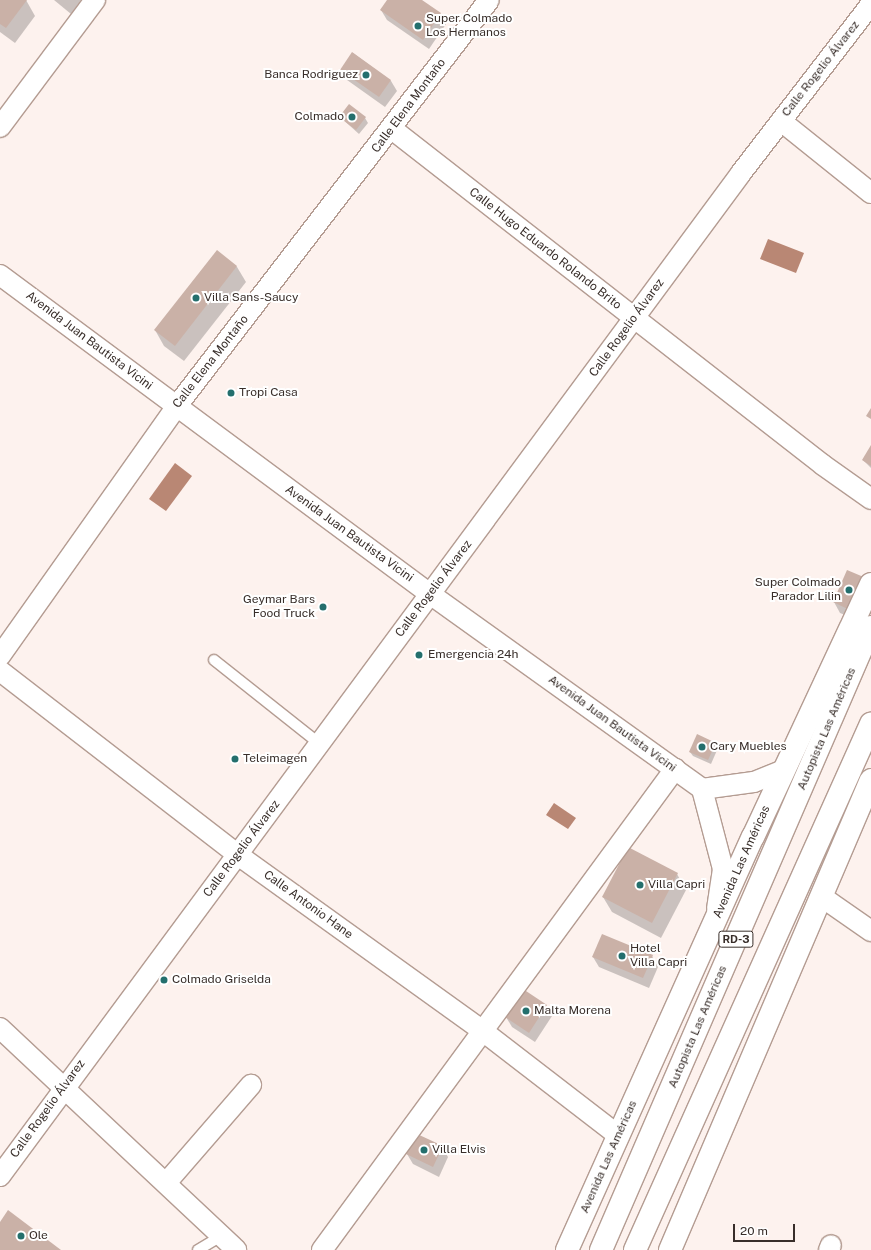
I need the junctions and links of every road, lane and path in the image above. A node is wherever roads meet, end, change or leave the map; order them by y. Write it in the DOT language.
graph roads {
  1 [pos="95,0"];
  2 [pos="489,0"];
  3 [pos="871,4"];
  4 [pos="781,121"];
  5 [pos="0,127"];
  6 [pos="392,129"];
  7 [pos="871,193"];
  8 [pos="0,275"];
  9 [pos="634,318"];
  10 [pos="176,407"];
  11 [pos="871,499"];
  12 [pos="871,584"];
  13 [pos="430,594"];
  14 [pos="871,627"];
  15 [pos="0,656"];
  16 [pos="214,660"];
  17 [pos="0,671"];
  18 [pos="871,724"];
  19 [pos="320,744"];
  20 [pos="675,769"];
  21 [pos="784,770"];
  22 [pos="871,780"];
  23 [pos="702,788"];
  24 [pos="238,855"];
  25 [pos="822,897"];
  26 [pos="715,923"];
  27 [pos="871,931"];
  28 [pos="0,1028"];
  29 [pos="484,1032"];
  30 [pos="251,1084"];
  31 [pos="64,1086"];
  32 [pos="619,1136"];
  33 [pos="0,1176"];
  34 [pos="166,1183"];
  35 [pos="221,1236"];
  36 [pos="198,1250"];
  37 [pos="236,1250"];
  38 [pos="322,1250"];
  39 [pos="567,1250"];
  40 [pos="601,1250"];
  41 [pos="635,1250"];
  42 [pos="670,1250"];
  1 -- 5 [label="street"];
  2 -- 6 [label="street, Calle Elena Montaño"];
  3 -- 4 [label="street, Calle Rogelio Álvarez"];
  4 -- 7 [label="street"];
  4 -- 9 [label="street, Calle Rogelio Álvarez"];
  6 -- 9 [label="street, Calle Hugo Eduardo Rolando Brito"];
  6 -- 10 [label="street, Calle Elena Montaño"];
  8 -- 10 [label="street, Avenida Juan Bautista Vicini"];
  9 -- 11 [label="street, Calle Hugo Eduardo Rolando Brito"];
  9 -- 13 [label="street, Calle Rogelio Álvarez"];
  10 -- 13 [label="street, Avenida Juan Bautista Vicini"];
  10 -- 15 [label="street, Calle Elena Montaño"];
  12 -- 21 [label="main road, Avenida Las Américas"];
  13 -- 19 [label="street, Calle Rogelio Álvarez"];
  13 -- 20 [label="street, Avenida Juan Bautista Vicini"];
  14 -- 40 [label="main road, Autopista Las Américas / RD-3"];
  16 -- 19 [label="lane"];
  17 -- 24 [label="street, Calle Antonio Hane"];
  18 -- 41 [label="main road, RD-3"];
  19 -- 24 [label="street, Calle Rogelio Álvarez"];
  20 -- 23 [label="street, Avenida Juan Bautista Vicini"];
  20 -- 29 [label="street"];
  21 -- 23 [label="street"];
  21 -- 26 [label="main road, Avenida Las Américas"];
  22 -- 25 [label="main road"];
  23 -- 26 [label="street"];
  24 -- 29 [label="street, Calle Antonio Hane"];
  24 -- 31 [label="street, Calle Rogelio Álvarez"];
  25 -- 27 [label="street"];
  25 -- 42 [label="main road"];
  26 -- 32 [label="main road, Avenida Las Américas"];
  28 -- 31 [label="street"];
  29 -- 32 [label="street, Calle Antonio Hane"];
  29 -- 38 [label="street"];
  30 -- 34 [label="street"];
  31 -- 33 [label="street, Calle Rogelio Álvarez"];
  31 -- 34 [label="street"];
  32 -- 39 [label="main road, Avenida Las Américas"];
  34 -- 35 [label="street"];
  35 -- 36 [label="lane"];
  35 -- 37 [label="street"];
}
